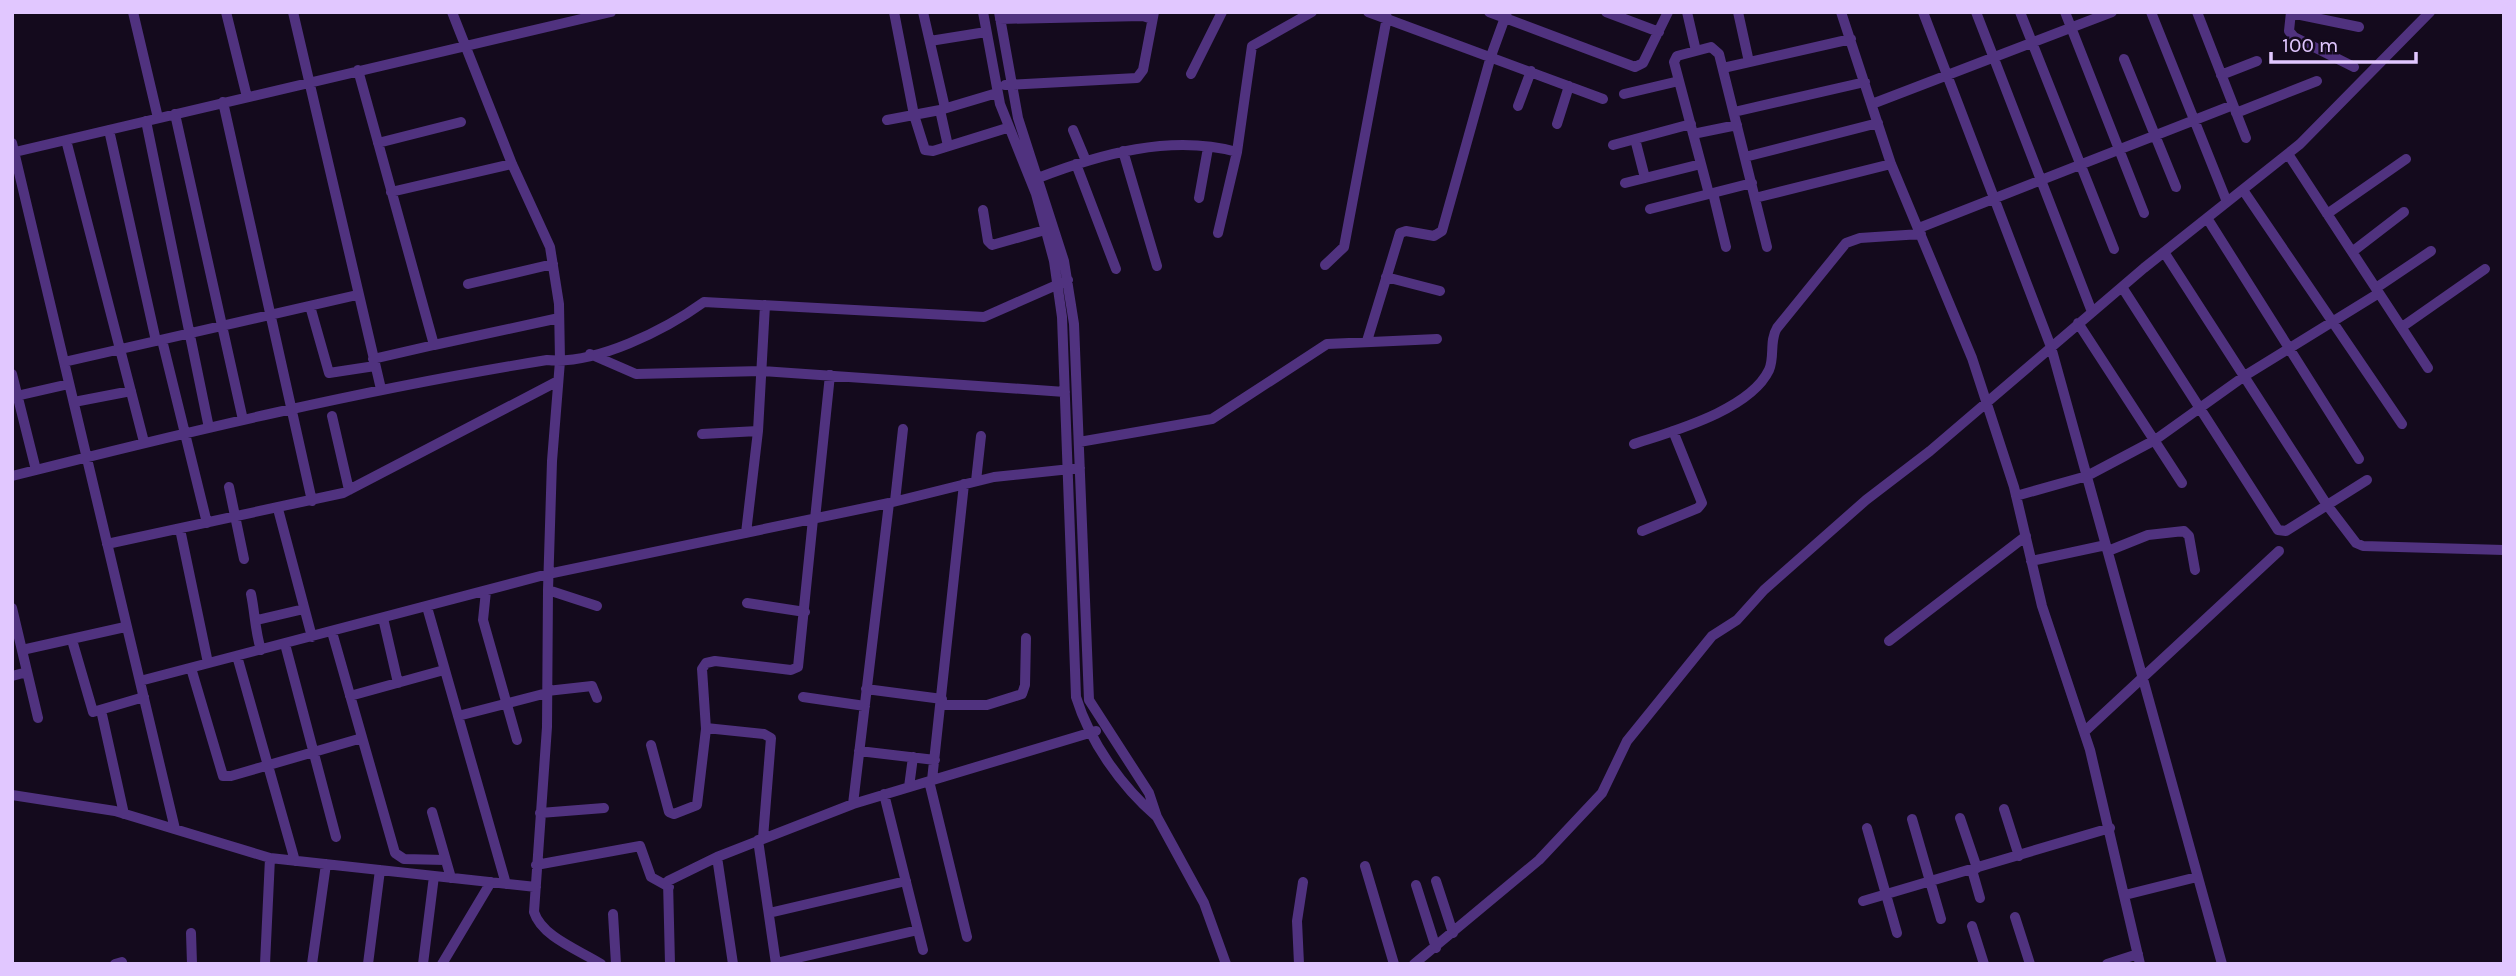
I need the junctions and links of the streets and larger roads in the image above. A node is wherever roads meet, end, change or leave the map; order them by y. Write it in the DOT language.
graph roads {
  1 [pos="134,12"];
  2 [pos="226,12"];
  3 [pos="293,12"];
  4 [pos="452,12"];
  5 [pos="611,12"];
  6 [pos="894,12"];
  7 [pos="923,12"];
  8 [pos="983,12"];
  9 [pos="1222,12"];
  10 [pos="1312,12"];
  11 [pos="1368,12"];
  12 [pos="1489,12"];
  13 [pos="1606,12"];
  14 [pos="1668,12"];
  15 [pos="1687,12"];
  16 [pos="1738,12"];
  17 [pos="1841,12"];
  18 [pos="1923,12"];
  19 [pos="1976,12"];
  20 [pos="2020,12"];
  21 [pos="2065,12"];
  22 [pos="2151,12"];
  23 [pos="2197,12"];
  24 [pos="2430,12"];
  25 [pos="2109,13"];
  26 [pos="2291,13"];
  27 [pos="1091,15"];
  28 [pos="1153,15"];
  29 [pos="1383,15"];
  30 [pos="1506,15"];
  31 [pos="999,16"];
  32 [pos="2360,27"];
  33 [pos="2071,28"];
  34 [pos="986,32"];
  35 [pos="1659,32"];
  36 [pos="1851,39"];
  37 [pos="930,41"];
  38 [pos="2032,43"];
  39 [pos="465,45"];
  40 [pos="1696,51"];
  41 [pos="1491,56"];
  42 [pos="1993,58"];
  43 [pos="2124,59"];
  44 [pos="2256,61"];
  45 [pos="1749,62"];
  46 [pos="2354,67"];
  47 [pos="1723,68"];
  48 [pos="358,70"];
  49 [pos="1531,71"];
  50 [pos="1191,74"];
  51 [pos="1948,75"];
  52 [pos="2221,75"];
  53 [pos="1679,81"];
  54 [pos="309,82"];
  55 [pos="1865,82"];
  56 [pos="2317,82"];
  57 [pos="1012,85"];
  58 [pos="1569,86"];
  59 [pos="996,89"];
  60 [pos="1624,94"];
  61 [pos="247,97"];
  62 [pos="1604,99"];
  63 [pos="223,102"];
  64 [pos="1872,104"];
  65 [pos="1518,106"];
  66 [pos="942,109"];
  67 [pos="2235,109"];
  68 [pos="1734,112"];
  69 [pos="175,114"];
  70 [pos="914,115"];
  71 [pos="158,118"];
  72 [pos="887,120"];
  73 [pos="2194,120"];
  74 [pos="146,121"];
  75 [pos="461,122"];
  76 [pos="1878,123"];
  77 [pos="1557,124"];
  78 [pos="1737,125"];
  79 [pos="1007,128"];
  80 [pos="1692,129"];
  81 [pos="108,130"];
  82 [pos="1073,130"];
  83 [pos="2156,135"];
  84 [pos="2246,138"];
  85 [pos="1635,139"];
  86 [pos="66,140"];
  87 [pos="378,143"];
  88 [pos="1613,145"];
  89 [pos="948,146"];
  90 [pos="13,147"];
  91 [pos="1208,148"];
  92 [pos="2118,150"];
  93 [pos="1123,151"];
  94 [pos="1237,152"];
  95 [pos="2288,154"];
  96 [pos="1745,157"];
  97 [pos="2406,159"];
  98 [pos="1081,163"];
  99 [pos="513,164"];
  100 [pos="1701,164"];
  101 [pos="1891,164"];
  102 [pos="2081,165"];
  103 [pos="1645,178"];
  104 [pos="2042,180"];
  105 [pos="1625,183"];
  106 [pos="1037,184"];
  107 [pos="1752,184"];
  108 [pos="2176,187"];
  109 [pos="2243,190"];
  110 [pos="391,192"];
  111 [pos="1711,194"];
  112 [pos="1199,198"];
  113 [pos="1755,198"];
  114 [pos="1995,198"];
  115 [pos="2227,202"];
  116 [pos="1650,209"];
  117 [pos="983,210"];
  118 [pos="2404,212"];
  119 [pos="2144,213"];
  120 [pos="2327,214"];
  121 [pos="2207,218"];
  122 [pos="1045,230"];
  123 [pos="1920,231"];
  124 [pos="1218,233"];
  125 [pos="1726,247"];
  126 [pos="1767,247"];
  127 [pos="2114,249"];
  128 [pos="2352,251"];
  129 [pos="2431,251"];
  130 [pos="2164,253"];
  131 [pos="553,264"];
  132 [pos="1325,265"];
  133 [pos="1157,266"];
  134 [pos="1116,269"];
  135 [pos="2485,269"];
  136 [pos="1386,278"];
  137 [pos="1062,281"];
  138 [pos="468,284"];
  139 [pos="2122,287"];
  140 [pos="2378,290"];
  141 [pos="1440,291"];
  142 [pos="357,295"];
  143 [pos="765,305"];
  144 [pos="310,306"];
  145 [pos="2092,312"];
  146 [pos="270,315"];
  147 [pos="559,318"];
  148 [pos="2334,320"];
  149 [pos="2078,323"];
  150 [pos="222,326"];
  151 [pos="2402,327"];
  152 [pos="188,334"];
  153 [pos="1437,339"];
  154 [pos="159,340"];
  155 [pos="1367,341"];
  156 [pos="434,345"];
  157 [pos="2051,347"];
  158 [pos="2289,348"];
  159 [pos="120,351"];
  160 [pos="590,354"];
  161 [pos="560,361"];
  162 [pos="64,362"];
  163 [pos="374,362"];
  164 [pos="2428,368"];
  165 [pos="762,371"];
  166 [pos="12,374"];
  167 [pos="830,375"];
  168 [pos="2246,375"];
  169 [pos="558,381"];
  170 [pos="69,384"];
  171 [pos="381,389"];
  172 [pos="131,391"];
  173 [pos="1065,392"];
  174 [pos="15,397"];
  175 [pos="1986,401"];
  176 [pos="74,402"];
  177 [pos="291,408"];
  178 [pos="2199,408"];
  179 [pos="331,416"];
  180 [pos="243,420"];
  181 [pos="2402,424"];
  182 [pos="209,428"];
  183 [pos="903,429"];
  184 [pos="758,431"];
  185 [pos="1674,431"];
  186 [pos="186,433"];
  187 [pos="702,434"];
  188 [pos="981,436"];
  189 [pos="2155,440"];
  190 [pos="144,442"];
  191 [pos="1079,442"];
  192 [pos="1634,444"];
  193 [pos="87,457"];
  194 [pos="2360,458"];
  195 [pos="1080,468"];
  196 [pos="36,470"];
  197 [pos="1066,470"];
  198 [pos="12,476"];
  199 [pos="2087,476"];
  200 [pos="2367,480"];
  201 [pos="976,481"];
  202 [pos="2182,483"];
  203 [pos="964,484"];
  204 [pos="229,487"];
  205 [pos="349,490"];
  206 [pos="2016,496"];
  207 [pos="312,501"];
  208 [pos="892,502"];
  209 [pos="2327,505"];
  210 [pos="278,509"];
  211 [pos="234,518"];
  212 [pos="814,519"];
  213 [pos="207,523"];
  214 [pos="180,529"];
  215 [pos="1642,531"];
  216 [pos="746,533"];
  217 [pos="2026,536"];
  218 [pos="107,544"];
  219 [pos="2107,548"];
  220 [pos="2279,551"];
  221 [pos="2504,551"];
  222 [pos="244,559"];
  223 [pos="2031,561"];
  224 [pos="2194,570"];
  225 [pos="548,574"];
  226 [pos="548,590"];
  227 [pos="486,591"];
  228 [pos="251,594"];
  229 [pos="747,603"];
  230 [pos="597,606"];
  231 [pos="427,607"];
  232 [pos="12,608"];
  233 [pos="304,609"];
  234 [pos="805,612"];
  235 [pos="383,618"];
  236 [pos="257,620"];
  237 [pos="14,624"];
  238 [pos="125,627"];
  239 [pos="332,632"];
  240 [pos="312,637"];
  241 [pos="1026,638"];
  242 [pos="72,640"];
  243 [pos="1889,642"];
  244 [pos="285,644"];
  245 [pos="22,650"];
  246 [pos="261,650"];
  247 [pos="237,656"];
  248 [pos="208,663"];
  249 [pos="191,668"];
  250 [pos="444,670"];
  251 [pos="27,672"];
  252 [pos="12,676"];
  253 [pos="2143,678"];
  254 [pos="139,681"];
  255 [pos="398,683"];
  256 [pos="866,690"];
  257 [pos="547,692"];
  258 [pos="350,696"];
  259 [pos="144,697"];
  260 [pos="803,697"];
  261 [pos="597,698"];
  262 [pos="942,702"];
  263 [pos="507,703"];
  264 [pos="864,706"];
  265 [pos="101,710"];
  266 [pos="458,716"];
  267 [pos="38,718"];
  268 [pos="1105,727"];
  269 [pos="706,728"];
  270 [pos="2084,732"];
  271 [pos="1090,735"];
  272 [pos="362,738"];
  273 [pos="517,740"];
  274 [pos="651,745"];
  275 [pos="859,751"];
  276 [pos="314,752"];
  277 [pos="913,757"];
  278 [pos="934,760"];
  279 [pos="268,766"];
  280 [pos="930,780"];
  281 [pos="909,787"];
  282 [pos="884,794"];
  283 [pos="12,795"];
  284 [pos="853,804"];
  285 [pos="604,808"];
  286 [pos="2004,809"];
  287 [pos="432,812"];
  288 [pos="540,813"];
  289 [pos="124,814"];
  290 [pos="1157,817"];
  291 [pos="1960,818"];
  292 [pos="1912,819"];
  293 [pos="1867,828"];
  294 [pos="2110,828"];
  295 [pos="175,829"];
  296 [pos="336,837"];
  297 [pos="761,839"];
  298 [pos="2019,856"];
  299 [pos="717,857"];
  300 [pos="270,858"];
  301 [pos="445,860"];
  302 [pos="295,861"];
  303 [pos="326,864"];
  304 [pos="536,865"];
  305 [pos="1365,866"];
  306 [pos="1974,869"];
  307 [pos="380,870"];
  308 [pos="434,876"];
  309 [pos="2197,877"];
  310 [pos="450,878"];
  311 [pos="905,881"];
  312 [pos="1436,881"];
  313 [pos="491,882"];
  314 [pos="1303,882"];
  315 [pos="1930,882"];
  316 [pos="506,884"];
  317 [pos="1416,885"];
  318 [pos="536,887"];
  319 [pos="669,887"];
  320 [pos="1886,894"];
  321 [pos="2125,895"];
  322 [pos="1980,898"];
  323 [pos="1863,901"];
  324 [pos="769,913"];
  325 [pos="613,914"];
  326 [pos="2015,917"];
  327 [pos="1941,919"];
  328 [pos="1972,926"];
  329 [pos="918,930"];
  330 [pos="191,933"];
  331 [pos="1453,933"];
  332 [pos="1896,933"];
  333 [pos="967,937"];
  334 [pos="1436,948"];
  335 [pos="923,950"];
  336 [pos="2139,959"];
  337 [pos="443,963"];
  338 [pos="776,963"];
  339 [pos="192,964"];
  340 [pos="265,964"];
  341 [pos="312,964"];
  342 [pos="368,964"];
  343 [pos="423,964"];
  344 [pos="601,964"];
  345 [pos="616,964"];
  346 [pos="670,964"];
  347 [pos="733,964"];
  348 [pos="1226,964"];
  349 [pos="1299,964"];
  350 [pos="1394,964"];
  351 [pos="1414,964"];
  352 [pos="1984,964"];
  353 [pos="2029,964"];
  354 [pos="2107,964"];
  355 [pos="2222,964"];
  1 -- 71 [label="street"];
  2 -- 61 [label="street"];
  3 -- 54 [label="street"];
  4 -- 39 [label="street"];
  5 -- 39 [label="street"];
  6 -- 70 [label="street"];
  7 -- 37 [label="street"];
  8 -- 34 [label="street"];
  9 -- 50 [label="street"];
  10 -- 94 [label="street"];
  11 -- 29 [label="street"];
  12 -- 30 [label="street"];
  13 -- 35 [label="street"];
  14 -- 35 [label="street"];
  15 -- 40 [label="street"];
  16 -- 45 [label="street"];
  17 -- 36 [label="street"];
  18 -- 51 [label="street"];
  19 -- 42 [label="street"];
  20 -- 38 [label="street"];
  21 -- 33 [label="street"];
  22 -- 73 [label="street"];
  23 -- 52 [label="street"];
  24 -- 95 [label="street"];
  25 -- 33 [label="street"];
  26 -- 32 [label="street"];
  26 -- 46 [label="street"];
  27 -- 28 [label="street"];
  27 -- 31 [label="street"];
  28 -- 57 [label="street"];
  29 -- 41 [label="street"];
  29 -- 132 [label="street"];
  30 -- 35 [label="street"];
  30 -- 41 [label="street"];
  31 -- 57 [label="street"];
  33 -- 38 [label="street"];
  33 -- 92 [label="street"];
  34 -- 37 [label="street"];
  34 -- 59 [label="street"];
  36 -- 45 [label="street"];
  36 -- 55 [label="street"];
  37 -- 66 [label="street"];
  38 -- 42 [label="street"];
  38 -- 102 [label="street"];
  39 -- 48 [label="street"];
  39 -- 99 [label="street"];
  40 -- 47 [label="street"];
  40 -- 53 [label="street"];
  41 -- 49 [label="street"];
  41 -- 136 [label="street"];
  42 -- 51 [label="street"];
  42 -- 104 [label="street"];
  43 -- 83 [label="street"];
  44 -- 52 [label="street"];
  45 -- 47 [label="street"];
  47 -- 68 [label="street"];
  48 -- 54 [label="street"];
  48 -- 87 [label="street"];
  49 -- 58 [label="street"];
  49 -- 65 [label="street"];
  51 -- 64 [label="street"];
  51 -- 114 [label="street"];
  52 -- 67 [label="street"];
  53 -- 60 [label="street"];
  53 -- 80 [label="street"];
  54 -- 61 [label="street"];
  54 -- 142 [label="street"];
  55 -- 64 [label="street"];
  55 -- 68 [label="street"];
  56 -- 67 [label="street"];
  57 -- 59 [label="street"];
  57 -- 106 [label="street"];
  58 -- 62 [label="street"];
  58 -- 77 [label="street"];
  59 -- 66 [label="street"];
  59 -- 79 [label="street"];
  61 -- 63 [label="street"];
  63 -- 69 [label="street"];
  63 -- 146 [label="street"];
  64 -- 76 [label="street"];
  66 -- 70 [label="street"];
  66 -- 89 [label="street"];
  67 -- 73 [label="street"];
  67 -- 84 [label="street"];
  68 -- 78 [label="street"];
  69 -- 71 [label="street"];
  69 -- 150 [label="street"];
  70 -- 72 [label="street"];
  70 -- 89 [label="street"];
  71 -- 74 [label="street"];
  73 -- 83 [label="street"];
  73 -- 115 [label="street"];
  74 -- 81 [label="street"];
  74 -- 152 [label="street"];
  75 -- 87 [label="street"];
  76 -- 96 [label="street"];
  76 -- 101 [label="street"];
  78 -- 80 [label="street"];
  78 -- 96 [label="street"];
  79 -- 89 [label="street"];
  79 -- 106 [label="street"];
  80 -- 85 [label="street"];
  80 -- 100 [label="street"];
  81 -- 86 [label="street"];
  81 -- 154 [label="street"];
  82 -- 98 [label="street"];
  83 -- 92 [label="street"];
  83 -- 108 [label="street"];
  85 -- 88 [label="street"];
  85 -- 103 [label="street"];
  86 -- 90 [label="street"];
  86 -- 159 [label="street"];
  87 -- 110 [label="street"];
  90 -- 162 [label="street"];
  91 -- 93 [label="street"];
  91 -- 94 [label="street"];
  91 -- 112 [label="street"];
  92 -- 102 [label="street"];
  92 -- 119 [label="street"];
  93 -- 98 [label="street"];
  93 -- 133 [label="street"];
  94 -- 124 [label="street"];
  95 -- 109 [label="street"];
  95 -- 120 [label="street"];
  96 -- 107 [label="street"];
  97 -- 120 [label="street"];
  98 -- 106 [label="street"];
  98 -- 134 [label="street"];
  99 -- 110 [label="street"];
  99 -- 131 [label="street"];
  100 -- 103 [label="street"];
  100 -- 111 [label="street"];
  101 -- 113 [label="street"];
  101 -- 123 [label="street"];
  102 -- 104 [label="street"];
  102 -- 127 [label="street"];
  103 -- 105 [label="street"];
  104 -- 114 [label="street"];
  104 -- 145 [label="street"];
  106 -- 122 [label="street"];
  106 -- 137 [label="street"];
  107 -- 111 [label="street"];
  107 -- 113 [label="street"];
  109 -- 115 [label="street"];
  109 -- 148 [label="street"];
  110 -- 156 [label="street"];
  111 -- 116 [label="street"];
  111 -- 125 [label="street"];
  113 -- 126 [label="street"];
  114 -- 123 [label="street"];
  114 -- 157 [label="street"];
  115 -- 121 [label="street"];
  117 -- 122 [label="street"];
  118 -- 128 [label="street"];
  120 -- 128 [label="street"];
  121 -- 130 [label="street"];
  121 -- 158 [label="street"];
  122 -- 137 [label="street"];
  123 -- 175 [label="street"];
  123 -- 185 [label="street"];
  128 -- 140 [label="street"];
  129 -- 140 [label="street"];
  130 -- 139 [label="street"];
  130 -- 168 [label="street"];
  131 -- 138 [label="street"];
  131 -- 147 [label="street"];
  135 -- 151 [label="street"];
  136 -- 141 [label="street"];
  136 -- 155 [label="street"];
  137 -- 143 [label="street"];
  137 -- 173 [label="street"];
  137 -- 191 [label="street"];
  139 -- 145 [label="street"];
  139 -- 178 [label="street"];
  140 -- 148 [label="street"];
  140 -- 151 [label="street"];
  142 -- 144 [label="street"];
  142 -- 163 [label="street"];
  143 -- 160 [label="street"];
  143 -- 165 [label="street"];
  144 -- 146 [label="street"];
  144 -- 163 [label="street"];
  145 -- 149 [label="street"];
  146 -- 150 [label="street"];
  146 -- 177 [label="street"];
  147 -- 156 [label="street"];
  147 -- 161 [label="street"];
  148 -- 158 [label="street"];
  148 -- 181 [label="street"];
  149 -- 157 [label="street"];
  149 -- 189 [label="street"];
  150 -- 152 [label="street"];
  150 -- 180 [label="street"];
  151 -- 164 [label="street"];
  152 -- 154 [label="street"];
  152 -- 182 [label="street"];
  153 -- 155 [label="street"];
  154 -- 159 [label="street"];
  154 -- 186 [label="street"];
  155 -- 191 [label="street"];
  156 -- 163 [label="street"];
  157 -- 175 [label="street"];
  157 -- 199 [label="street"];
  158 -- 168 [label="street"];
  158 -- 194 [label="street"];
  159 -- 162 [label="street"];
  159 -- 172 [label="street"];
  160 -- 161 [label="street"];
  160 -- 165 [label="street"];
  161 -- 169 [label="street"];
  161 -- 171 [label="street"];
  162 -- 170 [label="street"];
  163 -- 171 [label="street"];
  165 -- 167 [label="street"];
  165 -- 184 [label="street"];
  166 -- 174 [label="street"];
  167 -- 173 [label="street"];
  167 -- 212 [label="street"];
  168 -- 178 [label="street"];
  168 -- 209 [label="street"];
  169 -- 205 [label="street"];
  169 -- 225 [label="street"];
  170 -- 174 [label="street"];
  170 -- 176 [label="street"];
  171 -- 177 [label="street"];
  172 -- 176 [label="street"];
  172 -- 190 [label="street"];
  173 -- 197 [label="street"];
  174 -- 196 [label="street"];
  175 -- 206 [label="street"];
  175 -- 331 [label="street"];
  176 -- 193 [label="street"];
  177 -- 180 [label="street"];
  177 -- 207 [label="street"];
  178 -- 189 [label="street"];
  178 -- 209 [label="street"];
  179 -- 205 [label="street"];
  180 -- 182 [label="street"];
  182 -- 186 [label="street"];
  183 -- 208 [label="street"];
  184 -- 187 [label="street"];
  184 -- 216 [label="street"];
  185 -- 192 [label="street"];
  185 -- 215 [label="street"];
  186 -- 190 [label="street"];
  186 -- 213 [label="street"];
  188 -- 201 [label="street"];
  189 -- 199 [label="street"];
  189 -- 202 [label="street"];
  190 -- 193 [label="street"];
  191 -- 195 [label="street"];
  193 -- 196 [label="street"];
  193 -- 218 [label="street"];
  195 -- 197 [label="street"];
  195 -- 268 [label="street"];
  196 -- 198 [label="street"];
  197 -- 201 [label="street"];
  197 -- 271 [label="street"];
  199 -- 206 [label="street"];
  199 -- 219 [label="street"];
  200 -- 209 [label="street"];
  201 -- 203 [label="street"];
  203 -- 208 [label="street"];
  203 -- 262 [label="street"];
  204 -- 211 [label="street"];
  205 -- 207 [label="street"];
  206 -- 217 [label="street"];
  207 -- 210 [label="street"];
  208 -- 212 [label="street"];
  208 -- 256 [label="street"];
  209 -- 221 [label="street"];
  210 -- 211 [label="street"];
  210 -- 233 [label="street"];
  211 -- 213 [label="street"];
  211 -- 222 [label="street"];
  212 -- 216 [label="street"];
  212 -- 234 [label="street"];
  213 -- 214 [label="street"];
  214 -- 218 [label="street"];
  214 -- 248 [label="street"];
  216 -- 225 [label="street"];
  217 -- 223 [label="street"];
  217 -- 243 [label="street"];
  218 -- 238 [label="street"];
  219 -- 223 [label="street"];
  219 -- 224 [label="street"];
  219 -- 253 [label="street"];
  220 -- 253 [label="street"];
  223 -- 270 [label="street"];
  225 -- 226 [label="street"];
  225 -- 227 [label="street"];
  226 -- 230 [label="street"];
  226 -- 257 [label="street"];
  227 -- 231 [label="street"];
  227 -- 263 [label="street"];
  228 -- 236 [label="street"];
  229 -- 234 [label="street"];
  231 -- 235 [label="street"];
  231 -- 250 [label="street"];
  232 -- 237 [label="street"];
  233 -- 236 [label="street"];
  233 -- 240 [label="street"];
  234 -- 269 [label="street"];
  235 -- 239 [label="street"];
  235 -- 255 [label="street"];
  236 -- 246 [label="street"];
  237 -- 245 [label="street"];
  238 -- 242 [label="street"];
  238 -- 254 [label="street"];
  239 -- 240 [label="street"];
  239 -- 258 [label="street"];
  240 -- 244 [label="street"];
  241 -- 262 [label="street"];
  242 -- 245 [label="street"];
  242 -- 265 [label="street"];
  244 -- 246 [label="street"];
  244 -- 276 [label="street"];
  245 -- 251 [label="street"];
  246 -- 247 [label="street"];
  247 -- 248 [label="street"];
  247 -- 279 [label="street"];
  248 -- 249 [label="street"];
  249 -- 254 [label="street"];
  249 -- 279 [label="street"];
  250 -- 255 [label="street"];
  250 -- 266 [label="street"];
  251 -- 252 [label="street"];
  251 -- 267 [label="street"];
  253 -- 270 [label="street"];
  253 -- 309 [label="street"];
  254 -- 259 [label="street"];
  255 -- 258 [label="street"];
  256 -- 262 [label="street"];
  256 -- 264 [label="street"];
  257 -- 261 [label="street"];
  257 -- 263 [label="street"];
  257 -- 288 [label="street"];
  258 -- 272 [label="street"];
  259 -- 265 [label="street"];
  259 -- 295 [label="street"];
  260 -- 264 [label="street"];
  262 -- 278 [label="street"];
  263 -- 266 [label="street"];
  263 -- 273 [label="street"];
  264 -- 275 [label="street"];
  265 -- 289 [label="street"];
  266 -- 316 [label="street"];
  268 -- 271 [label="street"];
  268 -- 290 [label="street"];
  269 -- 274 [label="street"];
  269 -- 297 [label="street"];
  270 -- 294 [label="street"];
  271 -- 280 [label="street"];
  271 -- 290 [label="street"];
  272 -- 276 [label="street"];
  272 -- 301 [label="street"];
  275 -- 277 [label="street"];
  275 -- 284 [label="street"];
  276 -- 279 [label="street"];
  276 -- 296 [label="street"];
  277 -- 278 [label="street"];
  277 -- 281 [label="street"];
  278 -- 280 [label="street"];
  279 -- 302 [label="street"];
  280 -- 281 [label="street"];
  280 -- 333 [label="street"];
  281 -- 282 [label="street"];
  282 -- 284 [label="street"];
  282 -- 311 [label="street"];
  283 -- 289 [label="street"];
  284 -- 297 [label="street"];
  285 -- 288 [label="street"];
  286 -- 298 [label="street"];
  287 -- 301 [label="street"];
  288 -- 304 [label="street"];
  289 -- 295 [label="street"];
  290 -- 348 [label="street"];
  291 -- 306 [label="street"];
  292 -- 315 [label="street"];
  293 -- 320 [label="street"];
  294 -- 298 [label="street"];
  294 -- 321 [label="street"];
  295 -- 300 [label="street"];
  297 -- 299 [label="street"];
  297 -- 324 [label="street"];
  298 -- 306 [label="street"];
  299 -- 319 [label="street"];
  299 -- 347 [label="street"];
  300 -- 302 [label="street"];
  300 -- 340 [label="street"];
  301 -- 310 [label="street"];
  302 -- 303 [label="street"];
  303 -- 307 [label="street"];
  303 -- 341 [label="street"];
  304 -- 318 [label="street"];
  304 -- 319 [label="street"];
  305 -- 350 [label="street"];
  306 -- 315 [label="street"];
  306 -- 322 [label="street"];
  307 -- 308 [label="street"];
  307 -- 342 [label="street"];
  308 -- 310 [label="street"];
  308 -- 343 [label="street"];
  309 -- 321 [label="street"];
  309 -- 355 [label="street"];
  310 -- 313 [label="street"];
  311 -- 324 [label="street"];
  311 -- 329 [label="street"];
  312 -- 331 [label="street"];
  313 -- 316 [label="street"];
  313 -- 337 [label="street"];
  314 -- 349 [label="street"];
  315 -- 320 [label="street"];
  315 -- 327 [label="street"];
  316 -- 318 [label="street"];
  317 -- 334 [label="street"];
  318 -- 344 [label="street"];
  319 -- 346 [label="street"];
  320 -- 323 [label="street"];
  320 -- 332 [label="street"];
  321 -- 336 [label="street"];
  324 -- 338 [label="street"];
  325 -- 345 [label="street"];
  326 -- 353 [label="street"];
  328 -- 352 [label="street"];
  329 -- 335 [label="street"];
  329 -- 338 [label="street"];
  330 -- 339 [label="street"];
  331 -- 334 [label="street"];
  334 -- 351 [label="street"];
  336 -- 354 [label="street"];
}
